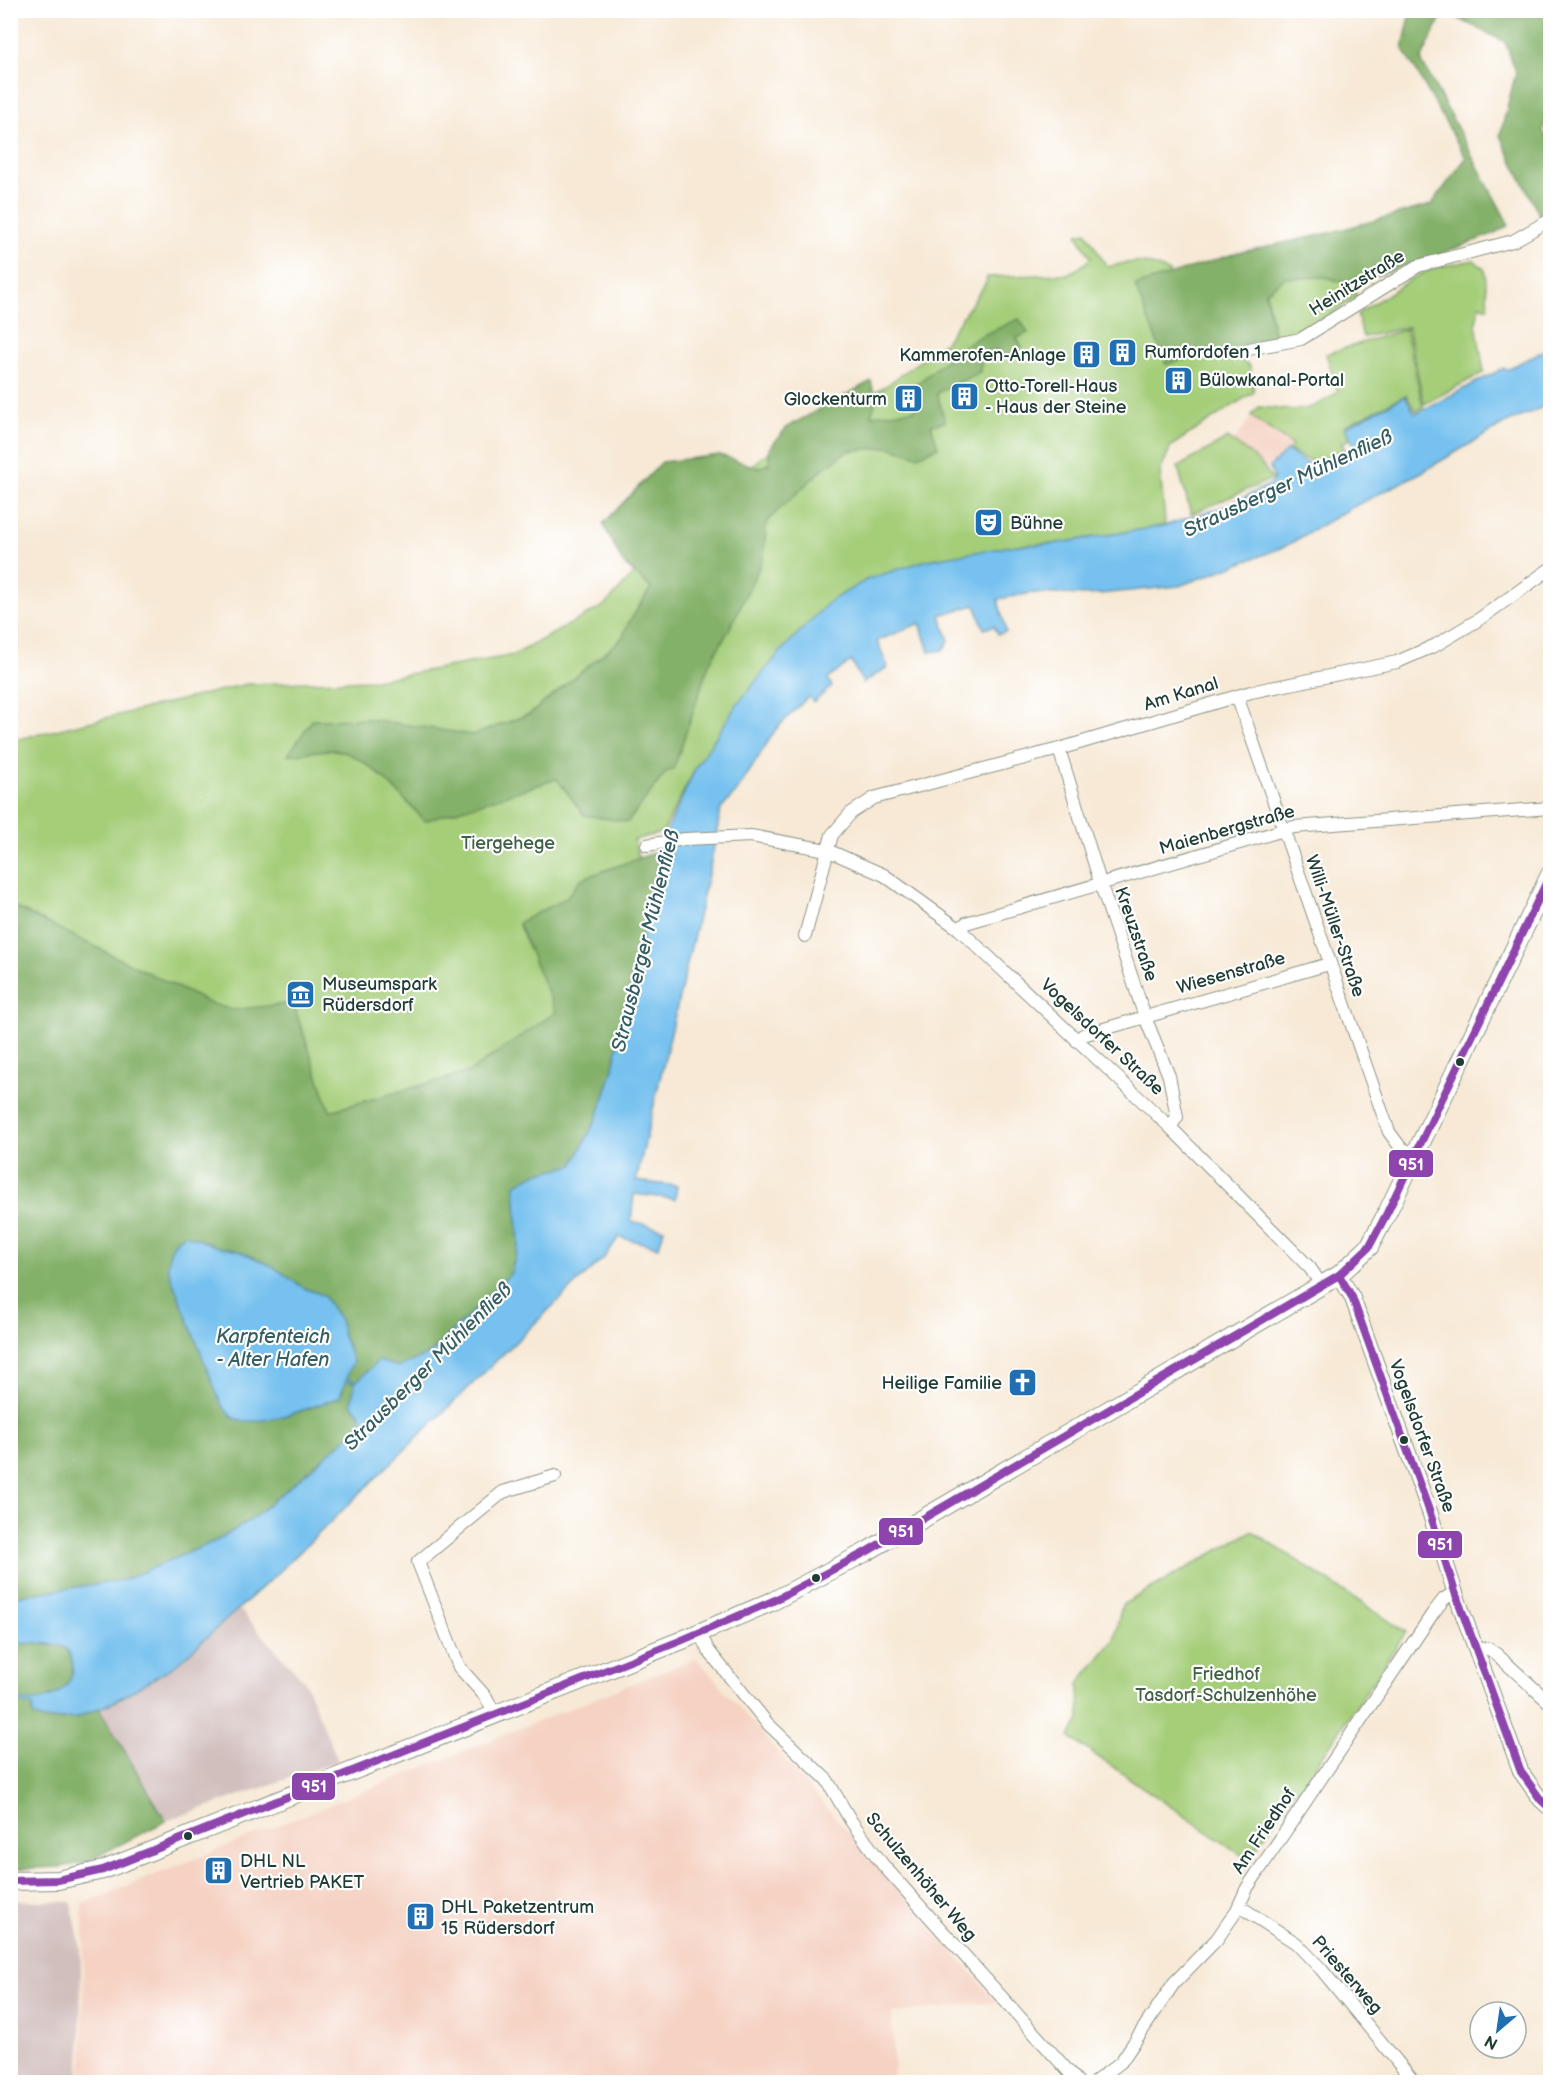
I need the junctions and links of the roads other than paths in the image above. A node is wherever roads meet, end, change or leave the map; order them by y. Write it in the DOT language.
graph roads {
  1 [pos="1551,220"];
  2 [pos="1249,349"];
  3 [pos="1551,569"];
  4 [pos="1237,696"];
  5 [pos="1059,749"];
  6 [pos="1551,808"];
  7 [pos="1283,831"];
  8 [pos="647,845"];
  9 [pos="827,850"];
  10 [pos="1551,874"];
  11 [pos="1101,885"];
  12 [pos="959,928"];
  13 [pos="805,936"];
  14 [pos="1329,964"];
  15 [pos="1145,1017"];
  16 [pos="1077,1041"];
  17 [pos="1170,1127"];
  18 [pos="1416,1155"];
  19 [pos="1339,1275"];
  20 [pos="1322,1286"];
  21 [pos="555,1476"];
  22 [pos="1455,1592"];
  23 [pos="700,1633"];
  24 [pos="1477,1651"];
  25 [pos="1551,1703"];
  26 [pos="495,1715"];
  27 [pos="1551,1808"];
  28 [pos="10,1881"];
  29 [pos="1239,1906"];
  30 [pos="1078,2082"];
  31 [pos="1095,2082"];
  32 [pos="1414,2082"];
  1 -- 2 [label="street, Heinitzstraße"];
  3 -- 4 [label="street, Am Kanal"];
  4 -- 5 [label="street, Am Kanal"];
  4 -- 7 [label="street, Willi-Müller-Straße"];
  5 -- 9 [label="street, Am Kanal"];
  5 -- 11 [label="street, Kreuzstraße"];
  6 -- 7 [label="street, Maienbergstraße"];
  7 -- 11 [label="street, Maienbergstraße"];
  7 -- 14 [label="street, Willi-Müller-Straße"];
  8 -- 9 [label="street, Vogelsdorfer Straße"];
  9 -- 12 [label="street, Vogelsdorfer Straße"];
  9 -- 13 [label="street"];
  10 -- 18 [label="main road"];
  11 -- 12 [label="street, Maienbergstraße"];
  11 -- 15 [label="street, Kreuzstraße"];
  12 -- 16 [label="street, Vogelsdorfer Straße"];
  14 -- 15 [label="street, Wiesenstraße"];
  14 -- 18 [label="street, Willi-Müller-Straße"];
  15 -- 16 [label="street, Wiesenstraße"];
  15 -- 17 [label="street, Kreuzstraße"];
  16 -- 17 [label="street, Vogelsdorfer Straße"];
  17 -- 20 [label="street, Vogelsdorfer Straße"];
  18 -- 19 [label="main road"];
  19 -- 20 [label="main road"];
  19 -- 22 [label="street, Vogelsdorfer Straße"];
  20 -- 23 [label="main road"];
  21 -- 26 [label="street"];
  22 -- 24 [label="street, Vogelsdorfer Straße"];
  22 -- 29 [label="street, Am Friedhof"];
  23 -- 26 [label="main road"];
  23 -- 30 [label="street, Schulzenhöher Weg"];
  24 -- 25 [label="street"];
  24 -- 27 [label="street, Vogelsdorfer Straße"];
  26 -- 28 [label="main road"];
  29 -- 31 [label="street, Am Friedhof"];
  29 -- 32 [label="street, Priesterweg"];
}
